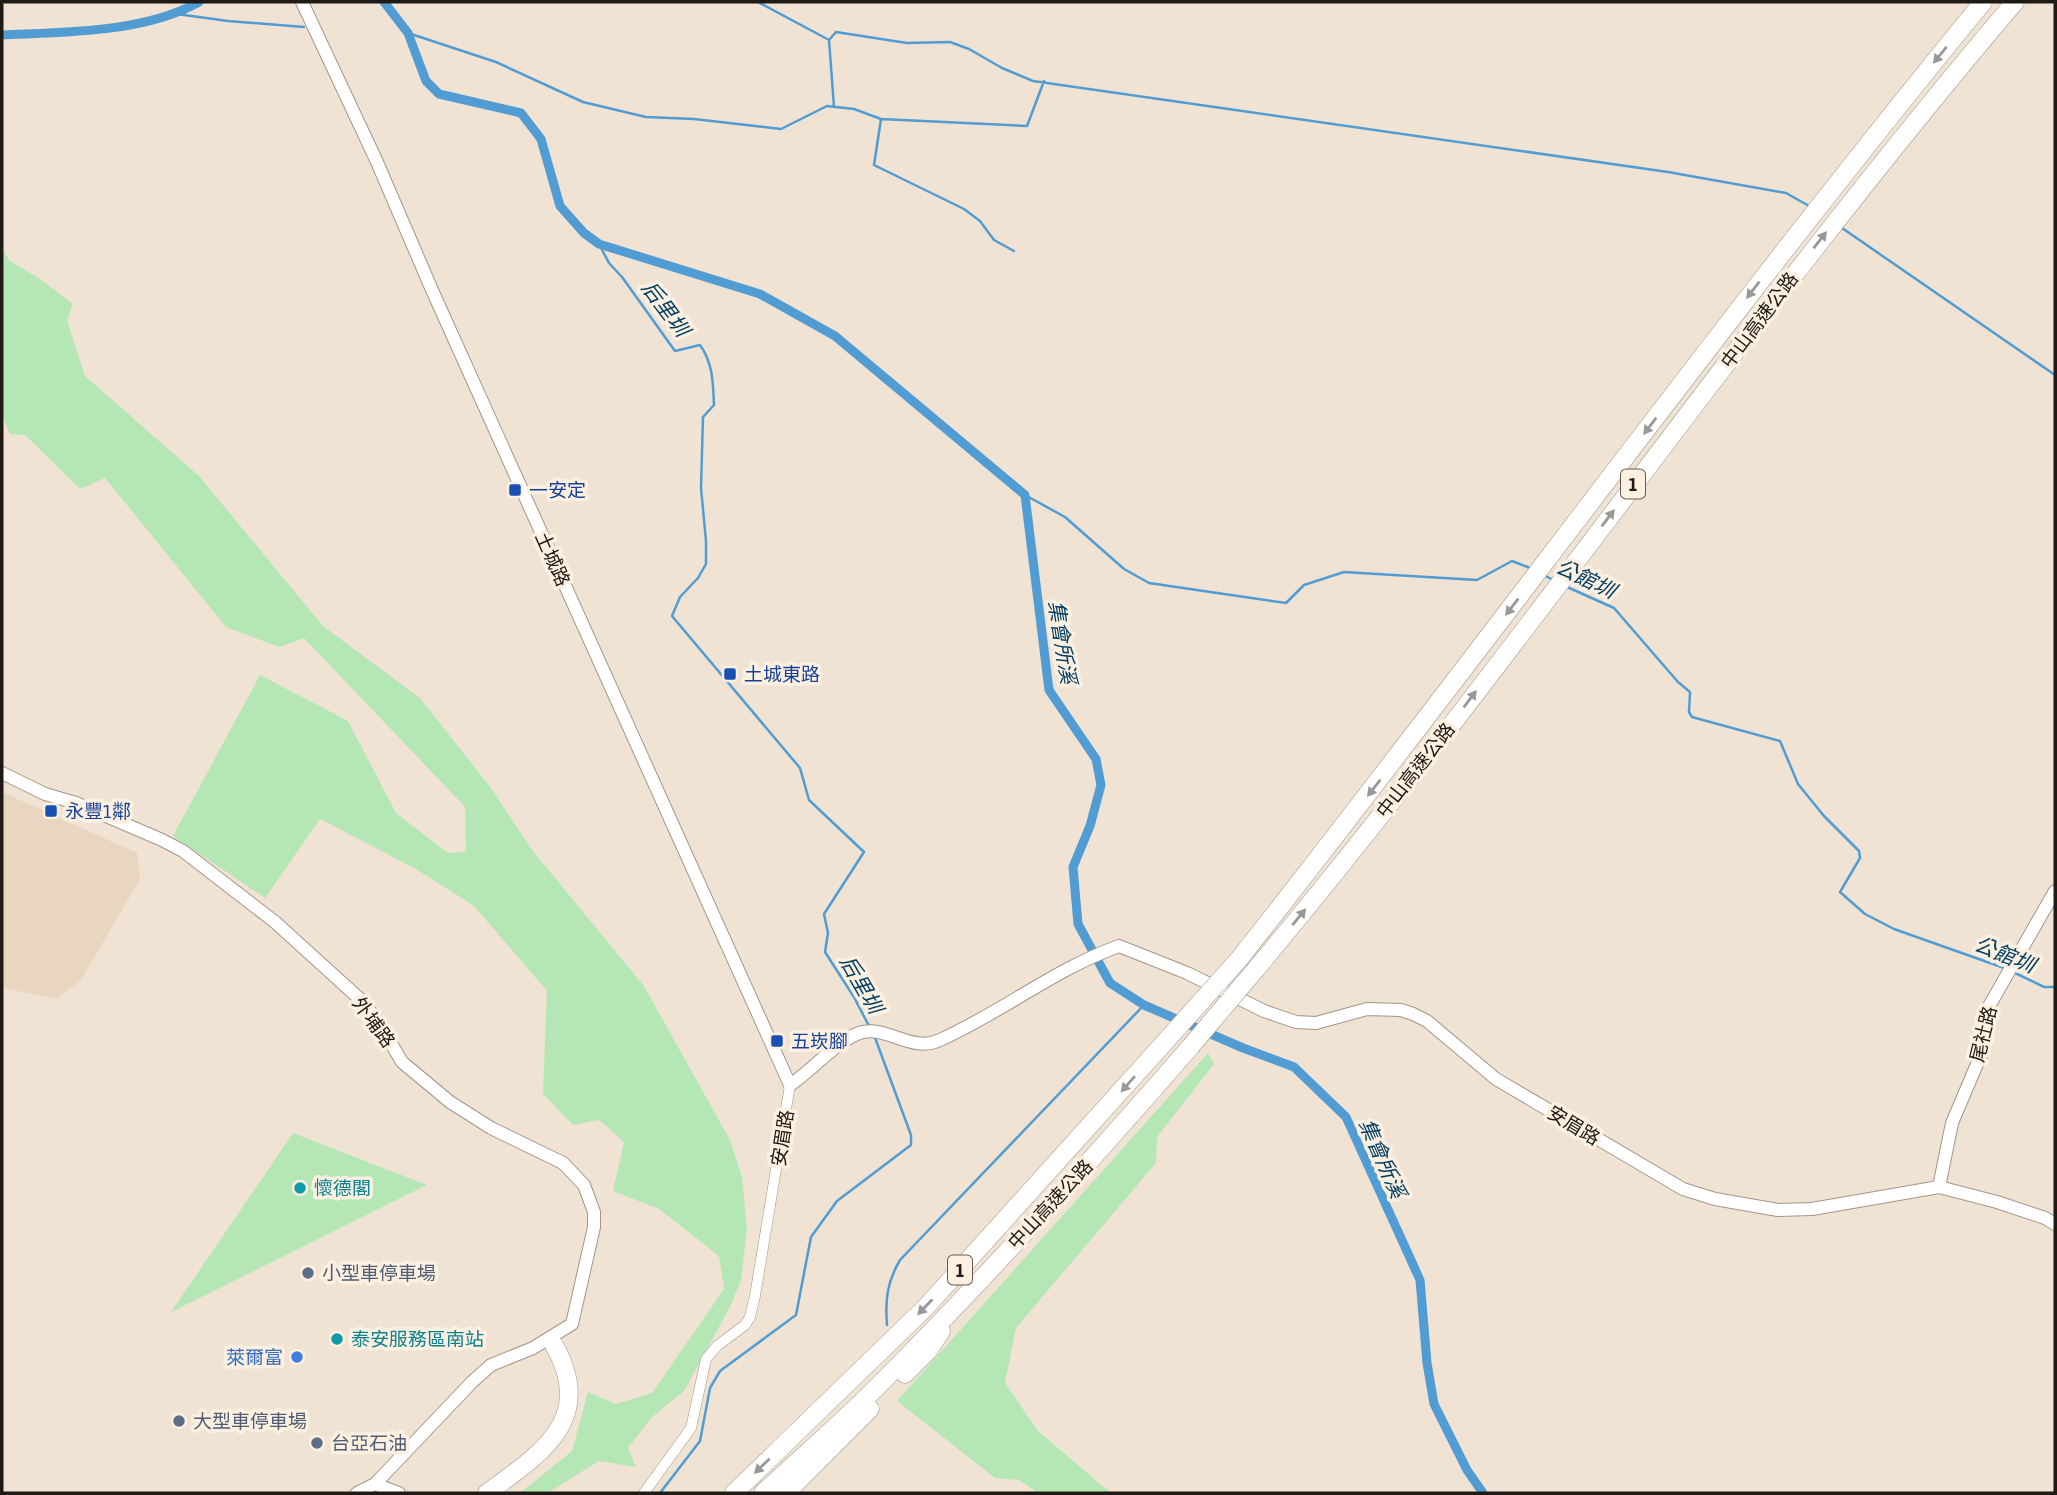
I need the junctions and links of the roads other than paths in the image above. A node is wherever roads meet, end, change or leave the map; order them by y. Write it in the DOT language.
graph roads {
  1 [pos="1983,2"];
  2 [pos="2015,2"];
  3 [pos="305,6"];
  4 [pos="2,773"];
  5 [pos="2055,891"];
  6 [pos="790,1085"];
  7 [pos="1939,1188"];
  8 [pos="2055,1224"];
  9 [pos="966,1293"];
  10 [pos="375,1484"];
  11 [pos="357,1493"];
  12 [pos="399,1493"];
  13 [pos="487,1493"];
  14 [pos="502,1493"];
  15 [pos="644,1493"];
  16 [pos="734,1493"];
  17 [pos="763,1493"];
  18 [pos="786,1493"];
  1 -- 16 [label="highway, 中山高速公路 / 1, one-way, bridge"];
  9 -- 2 [label="highway, 中山高速公路 / 1, one-way, bridge"];
  3 -- 6 [label="street, 土城路"];
  4 -- 10 [label="street, 外埔路"];
  5 -- 7 [label="street, 尾社路"];
  6 -- 7 [label="street, 安眉路"];
  6 -- 15 [label="street, 安眉路"];
  7 -- 8 [label="street, 安眉路"];
  9 -- 17 [label="highway, 中山高速公路 / 1"];
  9 -- 18 [label="highway"];
  10 -- 11 [label="street"];
  10 -- 12 [label="street"];
  13 -- 14 [label="highway"];
}
